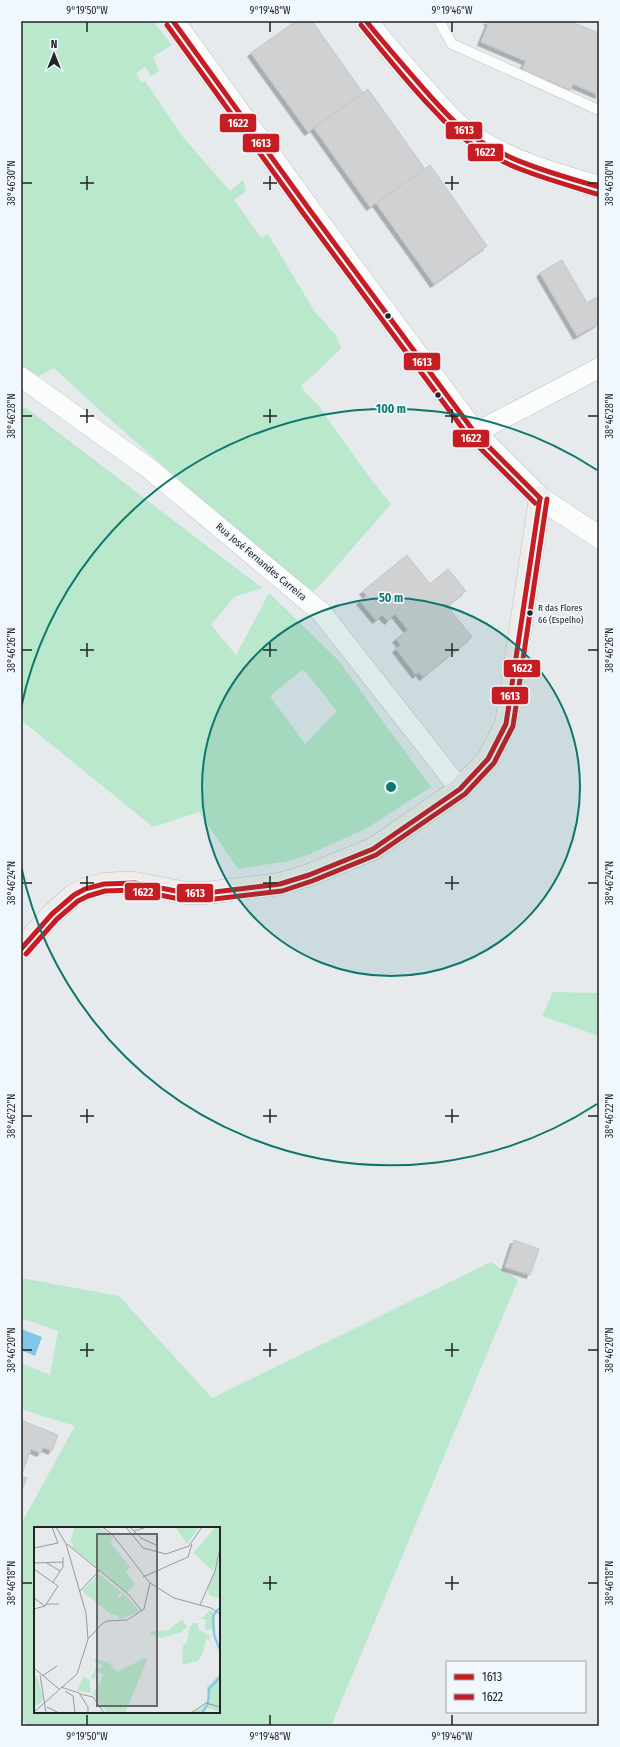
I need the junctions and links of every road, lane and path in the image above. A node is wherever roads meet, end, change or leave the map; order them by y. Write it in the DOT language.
graph roads {
  1 [pos="173,21"];
  2 [pos="366,21"];
  3 [pos="439,21"];
  4 [pos="599,110"];
  5 [pos="599,187"];
  6 [pos="599,368"];
  7 [pos="21,379"];
  8 [pos="475,433"];
  9 [pos="540,498"];
  10 [pos="599,537"];
  11 [pos="460,789"];
  12 [pos="21,949"];
  1 -- 8 [label="street"];
  2 -- 5 [label="street"];
  3 -- 4 [label="lane"];
  6 -- 8 [label="street"];
  7 -- 11 [label="street, Rua José Fernandes Carreira"];
  8 -- 9 [label="street"];
  9 -- 10 [label="street"];
  9 -- 11 [label="main road"];
  11 -- 12 [label="main road"];
}
